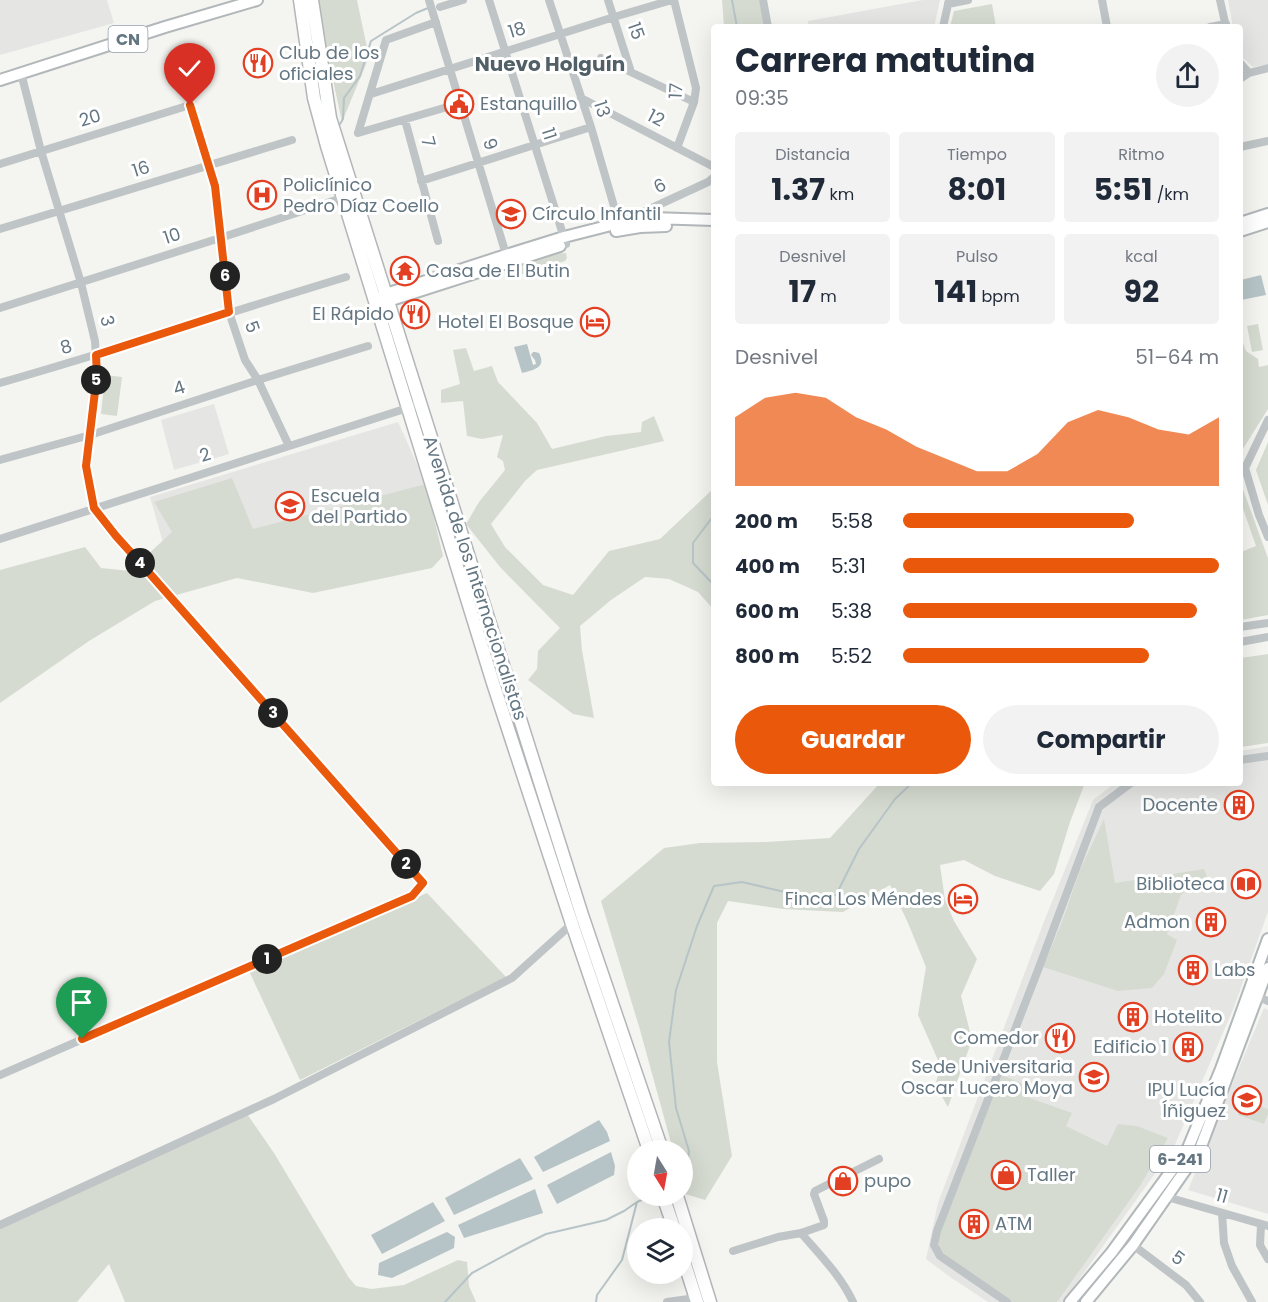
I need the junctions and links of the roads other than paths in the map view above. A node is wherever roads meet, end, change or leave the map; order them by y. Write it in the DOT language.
graph roads {
  1 [pos="257,0"];
  2 [pos="300,0"];
  3 [pos="312,0"];
  4 [pos="429,0"];
  5 [pos="464,0"];
  6 [pos="489,0"];
  7 [pos="549,0"];
  8 [pos="608,0"];
  9 [pos="673,0"];
  10 [pos="763,0"];
  11 [pos="968,0"];
  12 [pos="1102,0"];
  13 [pos="1220,0"];
  14 [pos="949,2"];
  15 [pos="652,3"];
  16 [pos="440,7"];
  17 [pos="614,17"];
  18 [pos="436,22"];
  19 [pos="767,24"];
  20 [pos="944,24"];
  21 [pos="1106,24"];
  22 [pos="1226,24"];
  23 [pos="560,34"];
  24 [pos="505,51"];
  25 [pos="601,58"];
  26 [pos="1243,66"];
  27 [pos="1268,68"];
  28 [pos="450,69"];
  29 [pos="631,72"];
  30 [pos="21,73"];
  31 [pos="1249,73"];
  32 [pos="1243,77"];
  33 [pos="0,80"];
  34 [pos="371,94"];
  35 [pos="581,98"];
  36 [pos="694,102"];
  37 [pos="461,103"];
  38 [pos="190,105"];
  39 [pos="405,120"];
  40 [pos="591,127"];
  41 [pos="292,140"];
  42 [pos="1268,141"];
  43 [pos="535,145"];
  44 [pos="1243,146"];
  45 [pos="677,148"];
  46 [pos="41,151"];
  47 [pos="479,163"];
  48 [pos="0,164"];
  49 [pos="209,165"];
  50 [pos="711,165"];
  51 [pos="711,180"];
  52 [pos="421,181"];
  53 [pos="348,196"];
  54 [pos="60,211"];
  55 [pos="1268,214"];
  56 [pos="711,220"];
  57 [pos="1243,222"];
  58 [pos="1268,222"];
  59 [pos="711,226"];
  60 [pos="620,227"];
  61 [pos="0,229"];
  62 [pos="1243,230"];
  63 [pos="220,238"];
  64 [pos="565,240"];
  65 [pos="438,241"];
  66 [pos="508,258"];
  67 [pos="346,276"];
  68 [pos="81,283"];
  69 [pos="383,299"];
  70 [pos="0,308"];
  71 [pos="229,312"];
  72 [pos="368,346"];
  73 [pos="96,355"];
  74 [pos="258,380"];
  75 [pos="0,383"];
  76 [pos="420,404"];
  77 [pos="407,408"];
  78 [pos="1268,420"];
  79 [pos="90,435"];
  80 [pos="289,446"];
  81 [pos="0,460"];
  82 [pos="94,508"];
  83 [pos="1268,537"];
  84 [pos="0,539"];
  85 [pos="1268,623"];
  86 [pos="1243,627"];
  87 [pos="1268,637"];
  88 [pos="1243,641"];
  89 [pos="1268,756"];
  90 [pos="1243,760"];
  91 [pos="1127,786"];
  92 [pos="582,915"];
  93 [pos="572,924"];
  94 [pos="1268,939"];
  95 [pos="1268,968"];
  96 [pos="1258,997"];
  97 [pos="0,1075"];
  98 [pos="645,1140"];
  99 [pos="659,1140"];
  100 [pos="879,1159"];
  101 [pos="1167,1197"];
  102 [pos="1222,1213"];
  103 [pos="0,1225"];
  104 [pos="1265,1225"];
  105 [pos="801,1233"];
  106 [pos="1133,1245"];
  107 [pos="733,1251"];
  108 [pos="1268,1260"];
  109 [pos="693,1262"];
  110 [pos="692,1284"];
  111 [pos="697,1300"];
  112 [pos="667,1302"];
  113 [pos="710,1302"];
  114 [pos="853,1302"];
  115 [pos="1007,1302"];
  116 [pos="1071,1302"];
  117 [pos="1086,1302"];
  118 [pos="1200,1302"];
  119 [pos="1252,1302"];
  1 -- 30 [label="main road, CN"];
  2 -- 53 [label="highway, Avenida de los Internacionalistas"];
  3 -- 53 [label="highway, Avenida de los Internacionalistas"];
  4 -- 18 [label="street, 9"];
  5 -- 16 [label="street"];
  6 -- 24 [label="street, 11"];
  7 -- 23 [label="street, 13"];
  8 -- 17 [label="street, 15"];
  9 -- 15 [label="street, 18"];
  9 -- 36 [label="street, 17"];
  10 -- 19 [label="street"];
  11 -- 14 [label="street"];
  12 -- 21 [label="street"];
  13 -- 22 [label="street"];
  14 -- 20 [label="street"];
  15 -- 17 [label="street, 18"];
  17 -- 23 [label="street, 18"];
  17 -- 29 [label="street, 15"];
  18 -- 28 [label="street, 9"];
  18 -- 34 [label="street"];
  23 -- 24 [label="street, 18"];
  23 -- 35 [label="street, 13"];
  24 -- 28 [label="street, 18"];
  24 -- 43 [label="street, 11"];
  25 -- 29 [label="street"];
  26 -- 31 [label="street"];
  27 -- 31 [label="street"];
  28 -- 34 [label="street, 18"];
  28 -- 37 [label="street, 9"];
  29 -- 36 [label="street"];
  30 -- 33 [label="main road, CN"];
  30 -- 46 [label="street, 3"];
  31 -- 32 [label="street"];
  34 -- 39 [label="street"];
  35 -- 40 [label="street, 13"];
  35 -- 45 [label="street, 12"];
  36 -- 45 [label="street, 17"];
  37 -- 39 [label="street"];
  37 -- 47 [label="street, 9"];
  38 -- 46 [label="street, 20"];
  38 -- 49 [label="street, 5"];
  39 -- 52 [label="street, 7"];
  40 -- 43 [label="street"];
  40 -- 60 [label="street, 13"];
  41 -- 49 [label="street, 16"];
  42 -- 44 [label="street"];
  43 -- 47 [label="street"];
  43 -- 64 [label="street, 11"];
  45 -- 50 [label="street, 12"];
  46 -- 48 [label="street, 20"];
  46 -- 54 [label="street, 3"];
  47 -- 52 [label="street"];
  47 -- 66 [label="street, 9"];
  49 -- 54 [label="street, 16"];
  49 -- 63 [label="street, 5"];
  51 -- 60 [label="street, 6"];
  52 -- 65 [label="street, 7"];
  53 -- 63 [label="street, 10"];
  53 -- 69 [label="highway, Avenida de los Internacionalistas"];
  54 -- 61 [label="street, 16"];
  54 -- 68 [label="street, 3"];
  55 -- 57 [label="main road"];
  56 -- 60 [label="main road"];
  58 -- 62 [label="main road"];
  59 -- 60 [label="main road"];
  60 -- 64 [label="main road"];
  63 -- 68 [label="street, 10"];
  63 -- 71 [label="street, 5"];
  64 -- 66 [label="main road"];
  66 -- 69 [label="main road"];
  67 -- 71 [label="street, 8"];
  68 -- 70 [label="street, 10"];
  68 -- 73 [label="street, 3"];
  69 -- 76 [label="highway, Avenida de los Internacionalistas"];
  69 -- 77 [label="highway, Avenida de los Internacionalistas"];
  71 -- 73 [label="street, 8"];
  71 -- 74 [label="street, 5"];
  72 -- 74 [label="street, 4"];
  73 -- 75 [label="street, 8"];
  73 -- 79 [label="street, 3"];
  74 -- 79 [label="street, 4"];
  74 -- 80 [label="street, 5"];
  76 -- 77 [label="street, 2"];
  76 -- 92 [label="highway, Avenida de los Internacionalistas"];
  77 -- 80 [label="street, 2"];
  77 -- 93 [label="highway, Avenida de los Internacionalistas"];
  78 -- 83 [label="street"];
  79 -- 81 [label="street, 4"];
  79 -- 82 [label="street, 3"];
  80 -- 82 [label="street, 2"];
  82 -- 84 [label="street, 2"];
  82 -- 97 [label="street, 3"];
  85 -- 86 [label="street"];
  87 -- 88 [label="street"];
  89 -- 90 [label="street"];
  91 -- 115 [label="street"];
  92 -- 93 [label="street"];
  92 -- 99 [label="highway, Avenida de los Internacionalistas"];
  93 -- 98 [label="highway, Avenida de los Internacionalistas"];
  93 -- 103 [label="street"];
  94 -- 96 [label="main road, 6-241"];
  95 -- 96 [label="main road, 6-241"];
  96 -- 101 [label="main road, 6-241"];
  96 -- 116 [label="main road, 6-241"];
  100 -- 105 [label="street"];
  101 -- 102 [label="street, 11"];
  101 -- 106 [label="main road, 6-241"];
  102 -- 104 [label="street, 11"];
  102 -- 119 [label="street"];
  104 -- 108 [label="street"];
  105 -- 107 [label="street"];
  105 -- 114 [label="street"];
  106 -- 117 [label="main road, 6-241"];
  106 -- 118 [label="street, 5"];
  109 -- 113 [label="highway"];
  110 -- 111 [label="highway"];
  111 -- 112 [label="street"];
}
